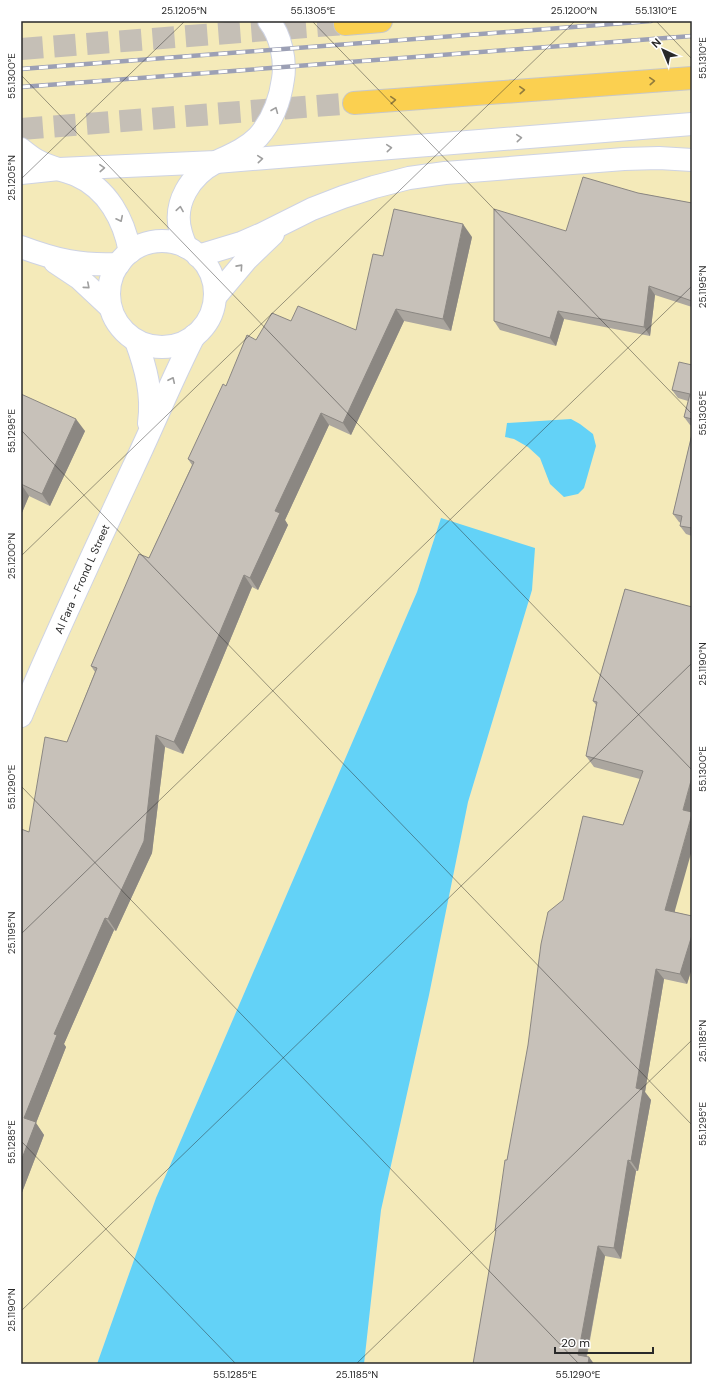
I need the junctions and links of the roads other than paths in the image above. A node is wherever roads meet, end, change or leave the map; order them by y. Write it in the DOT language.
graph roads {
  1 [pos="269,21"];
  2 [pos="381,21"];
  3 [pos="345,24"];
  4 [pos="692,78"];
  5 [pos="354,103"];
  6 [pos="692,124"];
  7 [pos="21,149"];
  8 [pos="692,160"];
  9 [pos="216,162"];
  10 [pos="59,169"];
  11 [pos="21,173"];
  12 [pos="282,224"];
  13 [pos="21,247"];
  14 [pos="192,251"];
  15 [pos="44,255"];
  16 [pos="124,258"];
  17 [pos="215,297"];
  18 [pos="110,307"];
  19 [pos="194,336"];
  20 [pos="136,341"];
  21 [pos="145,442"];
  22 [pos="21,716"];
  9 -- 1 [label="street, one-way"];
  2 -- 3 [label="main road"];
  5 -- 4 [label="main road, one-way"];
  9 -- 6 [label="street, one-way"];
  7 -- 10 [label="street"];
  8 -- 12 [label="street"];
  10 -- 9 [label="street, one-way"];
  14 -- 9 [label="street, one-way"];
  10 -- 11 [label="street"];
  10 -- 16 [label="street, one-way"];
  12 -- 14 [label="street"];
  17 -- 12 [label="street, one-way"];
  13 -- 15 [label="street"];
  14 -- 16 [label="street"];
  14 -- 17 [label="street"];
  15 -- 16 [label="street"];
  15 -- 18 [label="street, one-way"];
  16 -- 18 [label="street"];
  17 -- 19 [label="street"];
  18 -- 20 [label="street"];
  19 -- 20 [label="street"];
  21 -- 19 [label="street, Al Fara - Frond L Street, one-way"];
  20 -- 21 [label="street, Al Fara - Frond L Street"];
  21 -- 22 [label="street, Al Fara - Frond L Street"];
}
